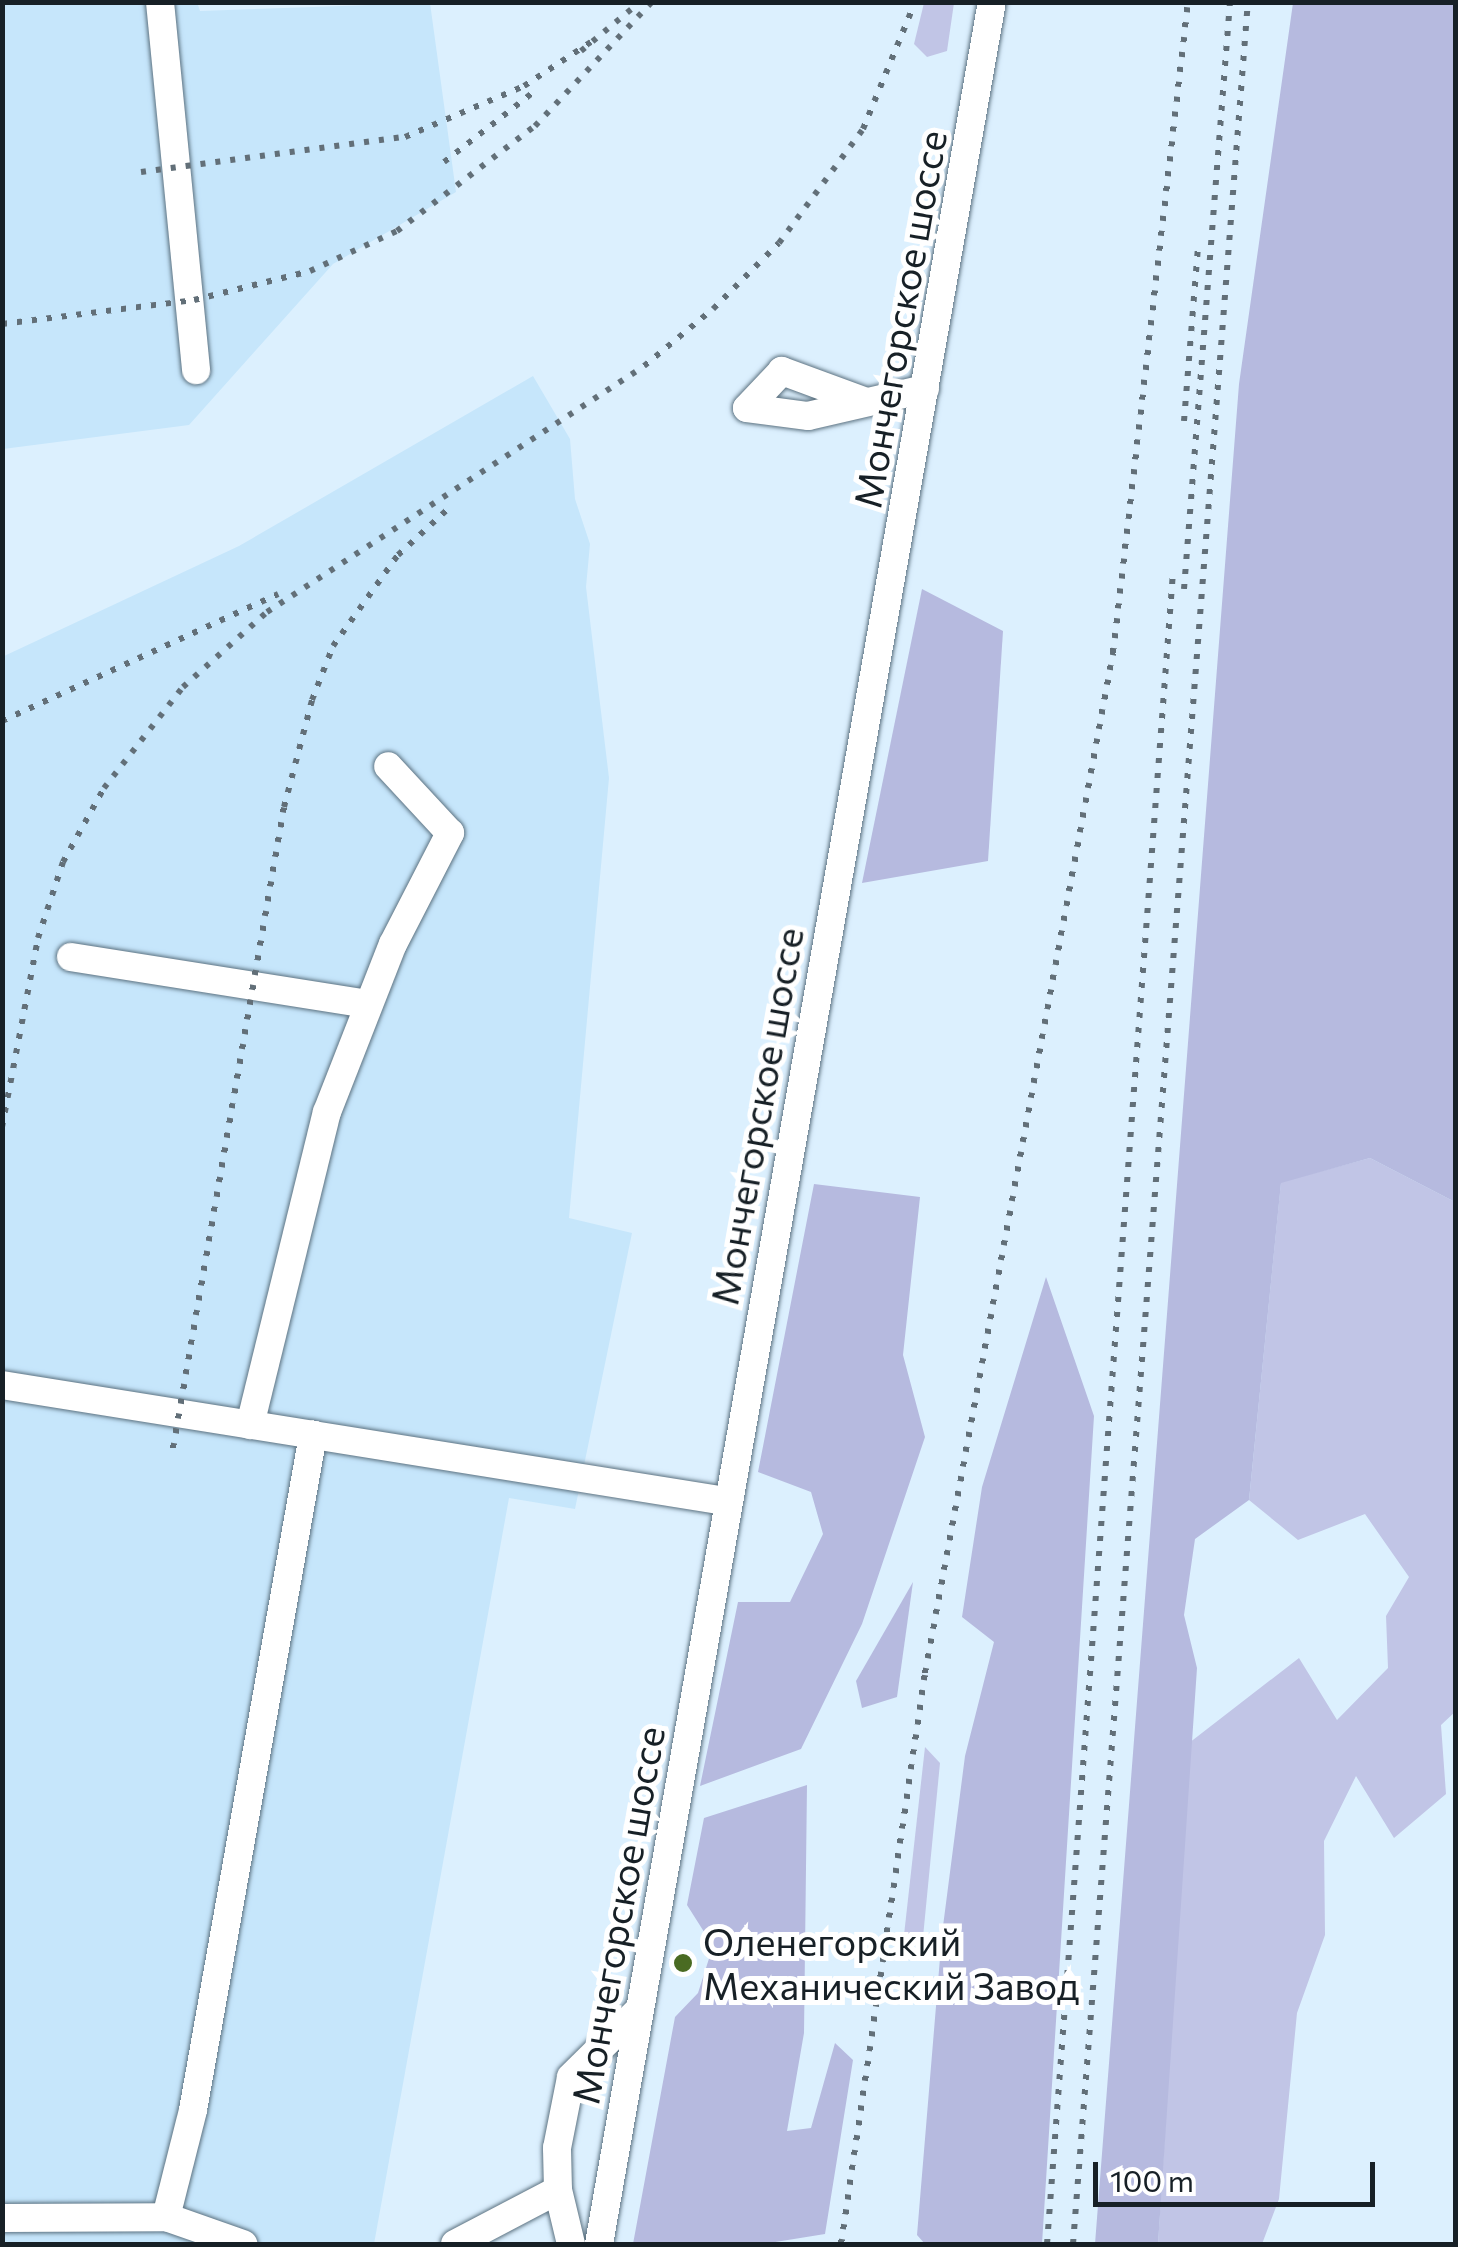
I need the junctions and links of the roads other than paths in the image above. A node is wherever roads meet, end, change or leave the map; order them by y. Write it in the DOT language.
graph roads {
  1 [pos="160,2"];
  2 [pos="992,2"];
  3 [pos="196,370"];
  4 [pos="926,389"];
  5 [pos="866,402"];
  6 [pos="388,766"];
  7 [pos="72,957"];
  8 [pos="366,1004"];
  9 [pos="2,1385"];
  10 [pos="250,1425"];
  11 [pos="313,1436"];
  12 [pos="725,1502"];
  13 [pos="639,2010"];
  14 [pos="558,2190"];
  15 [pos="166,2217"];
  16 [pos="2,2218"];
  17 [pos="243,2244"];
  18 [pos="454,2244"];
  19 [pos="571,2244"];
  20 [pos="599,2244"];
  1 -- 3 [label="street"];
  2 -- 4 [label="street, Мончегорское шоссе"];
  4 -- 5 [label="street"];
  4 -- 12 [label="street, Мончегорское шоссе"];
  6 -- 8 [label="street"];
  7 -- 8 [label="street"];
  8 -- 10 [label="street"];
  9 -- 10 [label="street"];
  10 -- 11 [label="street"];
  11 -- 12 [label="street"];
  11 -- 15 [label="street"];
  12 -- 13 [label="street, Мончегорское шоссе"];
  13 -- 14 [label="street"];
  13 -- 20 [label="street, Мончегорское шоссе"];
  14 -- 18 [label="street"];
  14 -- 19 [label="street"];
  15 -- 16 [label="street"];
  15 -- 17 [label="street"];
}
